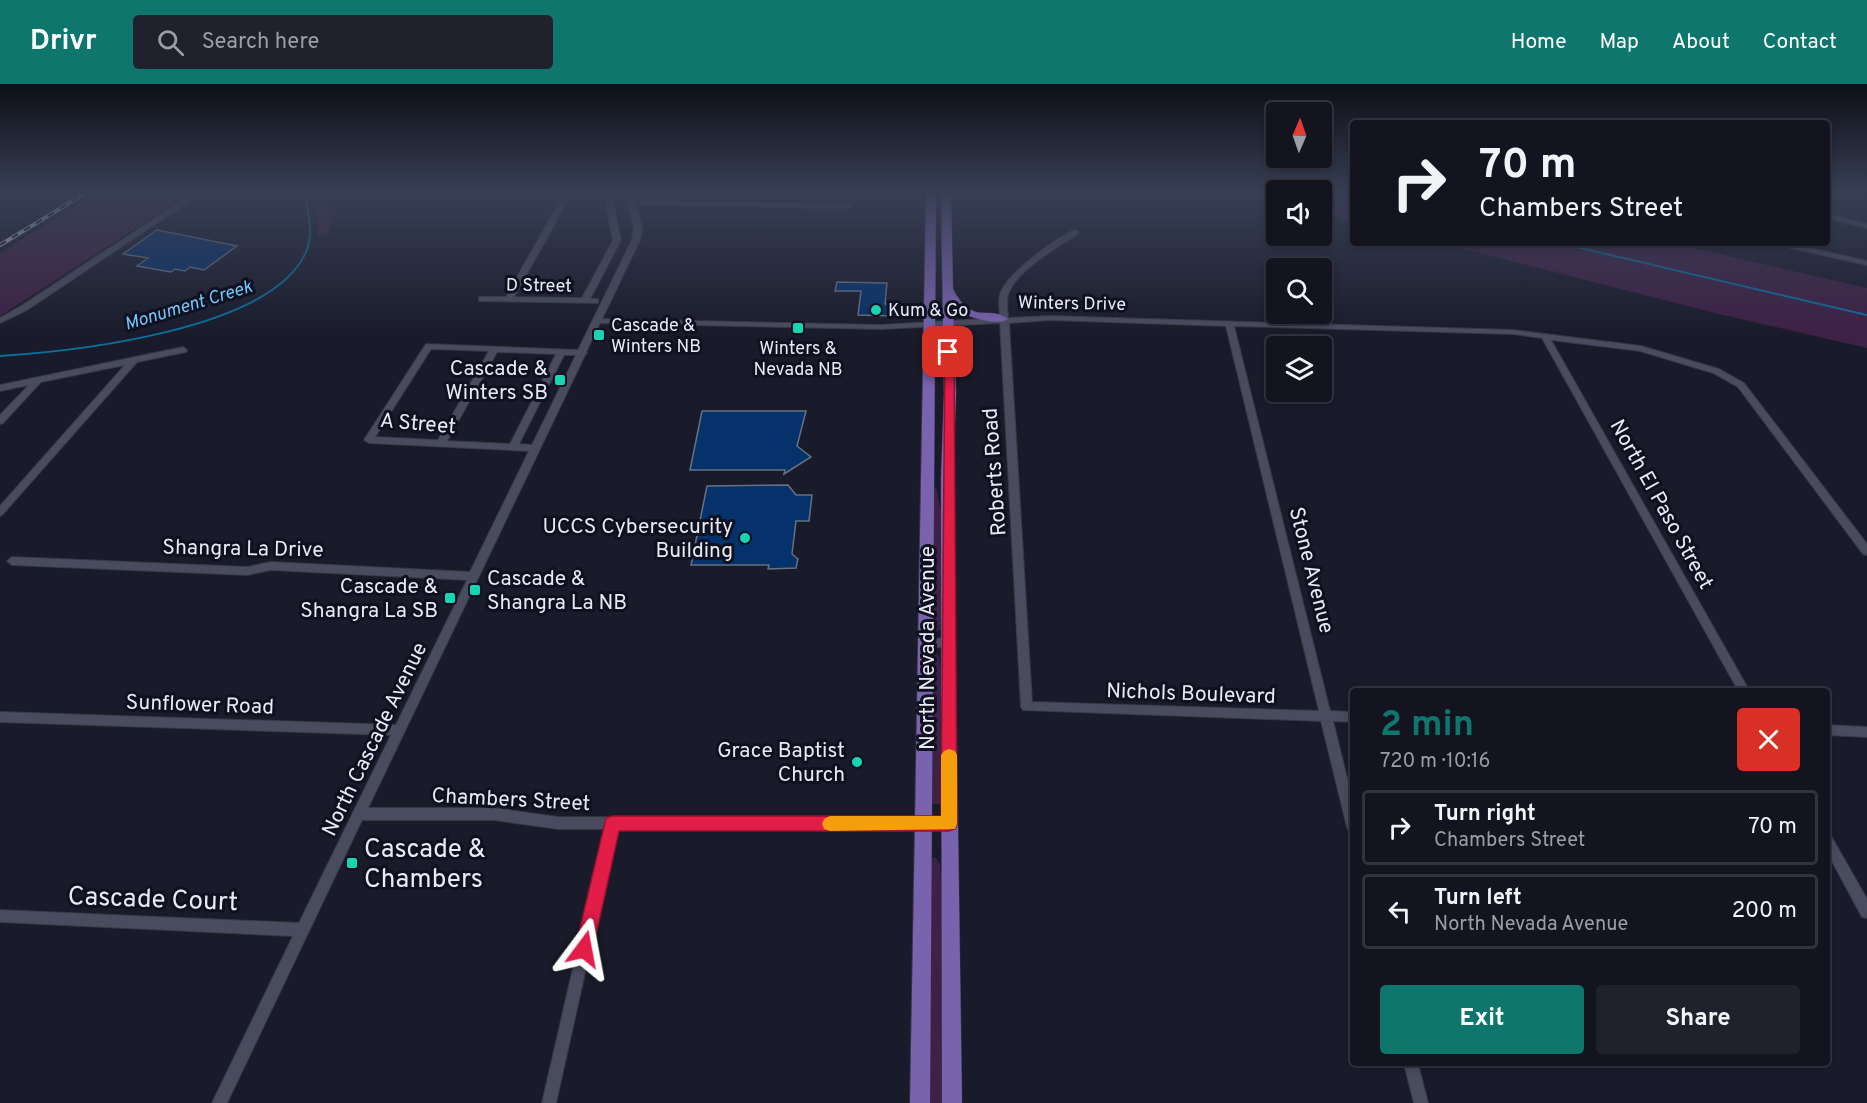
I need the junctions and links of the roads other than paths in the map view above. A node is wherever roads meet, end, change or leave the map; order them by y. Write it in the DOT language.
graph roads {
  1 [pos="128,241"];
  2 [pos="541,241"];
  3 [pos="617,241"];
  4 [pos="635,241"];
  5 [pos="930,241"];
  6 [pos="947,241"];
  7 [pos="1064,241"];
  8 [pos="1790,246"];
  9 [pos="1867,263"];
  10 [pos="947,285"];
  11 [pos="482,299"];
  12 [pos="508,299"];
  13 [pos="585,301"];
  14 [pos="601,301"];
  15 [pos="1003,319"];
  16 [pos="0,321"];
  17 [pos="599,321"];
  18 [pos="947,323"];
  19 [pos="1229,323"];
  20 [pos="929,324"];
  21 [pos="1545,336"];
  22 [pos="494,349"];
  23 [pos="183,350"];
  24 [pos="561,352"];
  25 [pos="584,353"];
  26 [pos="134,360"];
  27 [pos="38,380"];
  28 [pos="0,388"];
  29 [pos="0,421"];
  30 [pos="440,444"];
  31 [pos="513,447"];
  32 [pos="536,448"];
  33 [pos="927,478"];
  34 [pos="947,478"];
  35 [pos="0,512"];
  36 [pos="1867,551"];
  37 [pos="12,561"];
  38 [pos="473,576"];
  39 [pos="925,642"];
  40 [pos="949,642"];
  41 [pos="1743,688"];
  42 [pos="1027,707"];
  43 [pos="0,717"];
  44 [pos="1326,717"];
  45 [pos="1350,717"];
  46 [pos="399,730"];
  47 [pos="1830,730"];
  48 [pos="1867,732"];
  49 [pos="359,814"];
  50 [pos="1350,815"];
  51 [pos="612,824"];
  52 [pos="922,824"];
  53 [pos="949,824"];
  54 [pos="1830,845"];
  55 [pos="1867,912"];
  56 [pos="0,916"];
  57 [pos="304,930"];
  58 [pos="1412,1066"];
  59 [pos="219,1103"];
  60 [pos="549,1103"];
  61 [pos="920,1103"];
  62 [pos="952,1103"];
  63 [pos="1421,1103"];
  1 -- 16 [label="street"];
  2 -- 12 [label="street"];
  3 -- 13 [label="street"];
  4 -- 14 [label="street, North Cascade Avenue"];
  5 -- 20 [label="main road, North Nevada Avenue"];
  6 -- 10 [label="main road, North Nevada Avenue"];
  7 -- 15 [label="street, Roberts Road"];
  8 -- 9 [label="street"];
  10 -- 15 [label="main road"];
  10 -- 18 [label="main road, North Nevada Avenue"];
  11 -- 12 [label="street, D Street"];
  12 -- 13 [label="street, D Street"];
  13 -- 14 [label="street, D Street"];
  14 -- 17 [label="street, North Cascade Avenue"];
  15 -- 18 [label="street, Winters Drive"];
  15 -- 19 [label="street, Winters Drive"];
  15 -- 42 [label="street, Roberts Road"];
  17 -- 20 [label="street, Winters Drive"];
  17 -- 25 [label="street, North Cascade Avenue"];
  18 -- 20 [label="street, Winters Drive"];
  18 -- 34 [label="main road, North Nevada Avenue"];
  19 -- 21 [label="street, Winters Drive"];
  19 -- 44 [label="street, Stone Avenue"];
  20 -- 33 [label="main road, North Nevada Avenue"];
  21 -- 36 [label="street, Winters Drive"];
  21 -- 41 [label="street, North El Paso Street"];
  22 -- 24 [label="street"];
  22 -- 30 [label="street"];
  22 -- 30 [label="street, A Street"];
  23 -- 26 [label="street"];
  24 -- 25 [label="street"];
  24 -- 31 [label="street"];
  25 -- 32 [label="street, North Cascade Avenue"];
  26 -- 27 [label="street"];
  26 -- 35 [label="street"];
  27 -- 28 [label="street"];
  27 -- 29 [label="street"];
  30 -- 31 [label="street, A Street"];
  31 -- 32 [label="street, A Street"];
  32 -- 38 [label="street, North Cascade Avenue"];
  33 -- 34 [label="street"];
  33 -- 39 [label="main road, North Nevada Avenue"];
  34 -- 40 [label="main road, North Nevada Avenue"];
  37 -- 38 [label="street, Shangra La Drive"];
  38 -- 46 [label="street, North Cascade Avenue"];
  39 -- 40 [label="street"];
  39 -- 52 [label="main road, North Nevada Avenue"];
  40 -- 53 [label="main road, North Nevada Avenue"];
  42 -- 44 [label="street, Nichols Boulevard"];
  43 -- 46 [label="street, Sunflower Road"];
  44 -- 45 [label="street, Nichols Boulevard"];
  44 -- 50 [label="street, Stone Avenue"];
  46 -- 49 [label="street, North Cascade Avenue"];
  47 -- 48 [label="street"];
  49 -- 51 [label="street, Chambers Street"];
  49 -- 57 [label="street, North Cascade Avenue"];
  51 -- 52 [label="street, Chambers Street"];
  51 -- 60 [label="street"];
  52 -- 53 [label="street, Chambers Street"];
  52 -- 61 [label="main road, North Nevada Avenue"];
  53 -- 62 [label="main road, North Nevada Avenue"];
  54 -- 55 [label="street"];
  56 -- 57 [label="street, Cascade Court"];
  57 -- 59 [label="street, North Cascade Avenue"];
  58 -- 63 [label="street"];
}
